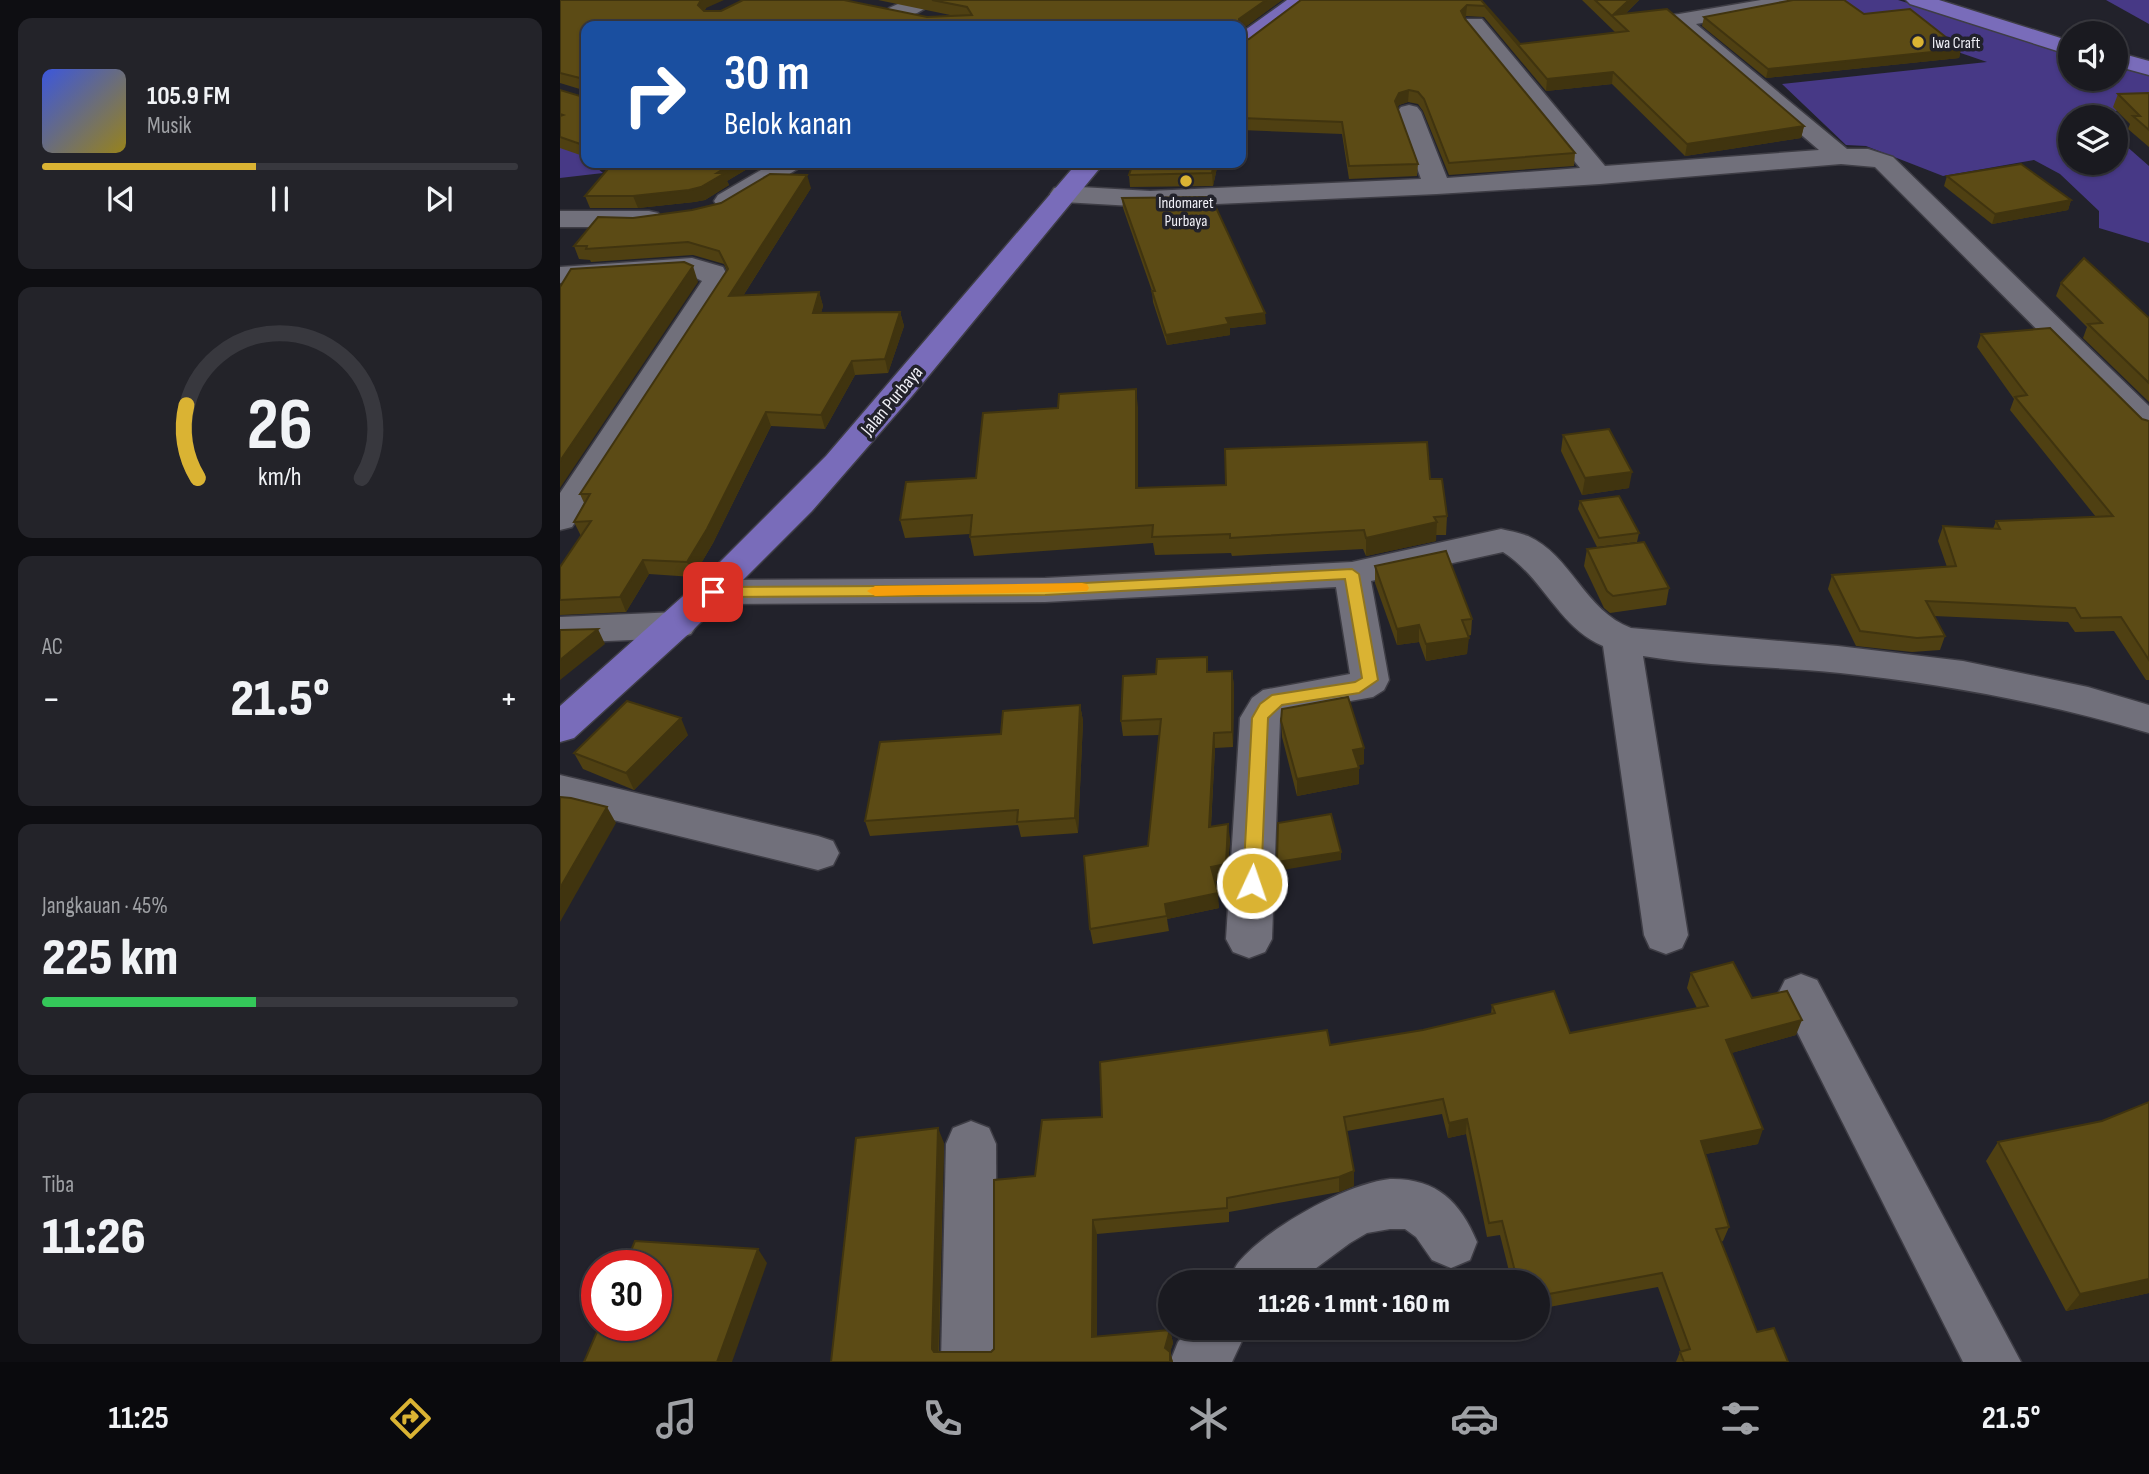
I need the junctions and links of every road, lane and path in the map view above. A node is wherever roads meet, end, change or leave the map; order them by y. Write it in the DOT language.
graph roads {
  1 [pos="924,0"];
  2 [pos="1301,0"];
  3 [pos="1800,0"];
  4 [pos="1917,0"];
  5 [pos="872,8"];
  6 [pos="897,13"];
  7 [pos="936,21"];
  8 [pos="1474,24"];
  9 [pos="1246,39"];
  10 [pos="2058,43"];
  11 [pos="2128,63"];
  12 [pos="2149,68"];
  13 [pos="1409,112"];
  14 [pos="1841,156"];
  15 [pos="782,168"];
  16 [pos="1086,168"];
  17 [pos="1600,176"];
  18 [pos="1437,186"];
  19 [pos="1063,194"];
  20 [pos="702,212"];
  21 [pos="670,217"];
  22 [pos="560,219"];
  23 [pos="560,275"];
  24 [pos="2149,424"];
  25 [pos="560,519"];
  26 [pos="1352,574"];
  27 [pos="713,592"];
  28 [pos="678,625"];
  29 [pos="560,630"];
  30 [pos="1621,639"];
  31 [pos="2149,719"];
  32 [pos="560,728"];
  33 [pos="560,791"];
  34 [pos="818,853"];
  35 [pos="1666,935"];
  36 [pos="1249,939"];
  37 [pos="1801,994"];
  38 [pos="971,1144"];
  39 [pos="1451,1242"];
  40 [pos="1269,1270"];
  41 [pos="1214,1340"];
  42 [pos="969,1362"];
  43 [pos="1198,1362"];
  44 [pos="1993,1362"];
  1 -- 6 [label="street"];
  2 -- 9 [label="main road"];
  3 -- 14 [label="street"];
  4 -- 10 [label="main road"];
  5 -- 6 [label="street"];
  6 -- 7 [label="street"];
  8 -- 17 [label="street"];
  11 -- 12 [label="main road"];
  13 -- 18 [label="street"];
  14 -- 17 [label="street"];
  14 -- 24 [label="street"];
  15 -- 20 [label="street"];
  16 -- 19 [label="main road, Jalan Purbaya"];
  17 -- 18 [label="street"];
  18 -- 19 [label="street"];
  19 -- 27 [label="main road, Jalan Purbaya"];
  21 -- 22 [label="street"];
  23 -- 25 [label="street"];
  26 -- 27 [label="street"];
  26 -- 30 [label="street"];
  26 -- 36 [label="street"];
  27 -- 28 [label="main road, Jalan Purbaya"];
  28 -- 29 [label="street"];
  28 -- 32 [label="main road, Jalan Purbaya"];
  30 -- 31 [label="street"];
  30 -- 35 [label="street"];
  33 -- 34 [label="street"];
  37 -- 44 [label="street"];
  38 -- 42 [label="street"];
  39 -- 40 [label="street"];
  41 -- 43 [label="street"];
}
